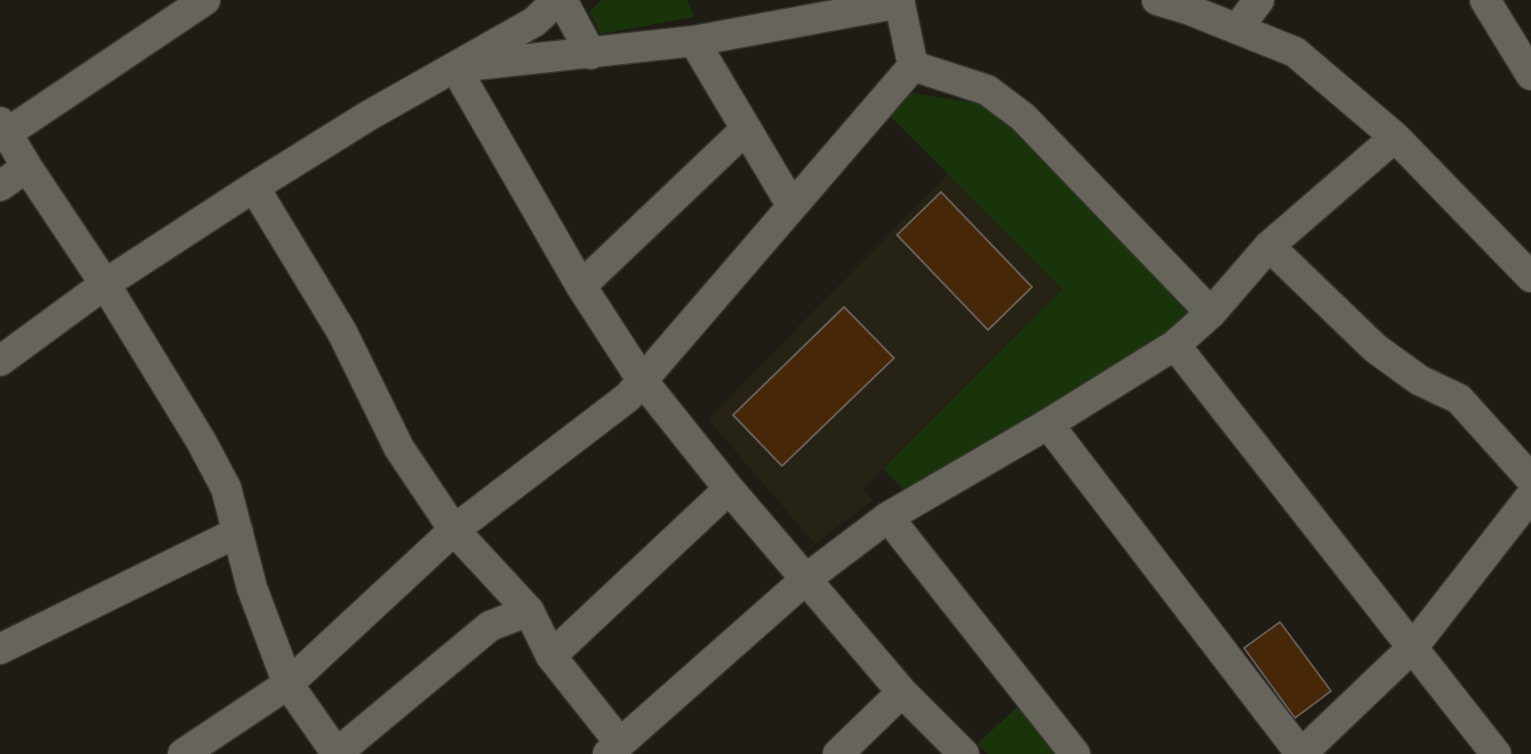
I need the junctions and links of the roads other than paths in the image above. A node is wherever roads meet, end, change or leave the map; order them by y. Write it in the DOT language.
graph roads {
  1 [pos="205,0"];
  2 [pos="560,0"];
  3 [pos="1157,0"];
  4 [pos="1259,0"];
  5 [pos="1485,0"];
  6 [pos="900,1"];
  7 [pos="1237,29"];
  8 [pos="694,41"];
  9 [pos="591,54"];
  10 [pos="913,66"];
  11 [pos="455,67"];
  12 [pos="1531,75"];
  13 [pos="4,127"];
  14 [pos="746,128"];
  15 [pos="1395,137"];
  16 [pos="27,167"];
  17 [pos="0,186"];
  18 [pos="254,187"];
  19 [pos="792,206"];
  20 [pos="1269,246"];
  21 [pos="1531,277"];
  22 [pos="106,284"];
  23 [pos="581,286"];
  24 [pos="1211,313"];
  25 [pos="1175,345"];
  26 [pos="0,361"];
  27 [pos="642,380"];
  28 [pos="1048,424"];
  29 [pos="1531,479"];
  30 [pos="729,489"];
  31 [pos="1531,496"];
  32 [pos="888,517"];
  33 [pos="454,530"];
  34 [pos="238,532"];
  35 [pos="806,579"];
  36 [pos="529,611"];
  37 [pos="1413,647"];
  38 [pos="0,649"];
  39 [pos="551,656"];
  40 [pos="288,684"];
  41 [pos="902,692"];
  42 [pos="614,749"];
  43 [pos="337,753"];
  44 [pos="183,754"];
  45 [pos="838,754"];
  46 [pos="964,754"];
  47 [pos="1074,754"];
  48 [pos="1301,754"];
  49 [pos="1496,754"];
  1 -- 13 [label="street"];
  2 -- 9 [label="street"];
  2 -- 11 [label="street"];
  3 -- 7 [label="street"];
  4 -- 7 [label="street"];
  5 -- 12 [label="street"];
  6 -- 8 [label="street"];
  6 -- 10 [label="street"];
  7 -- 15 [label="street"];
  8 -- 9 [label="street"];
  8 -- 14 [label="street"];
  9 -- 11 [label="street"];
  10 -- 19 [label="street"];
  10 -- 24 [label="street"];
  11 -- 18 [label="street"];
  11 -- 23 [label="street"];
  13 -- 16 [label="street"];
  14 -- 19 [label="street"];
  14 -- 23 [label="street"];
  15 -- 20 [label="street"];
  15 -- 21 [label="street"];
  16 -- 17 [label="street"];
  16 -- 22 [label="street"];
  18 -- 22 [label="street"];
  18 -- 33 [label="street"];
  19 -- 27 [label="street"];
  20 -- 24 [label="street"];
  20 -- 29 [label="street"];
  22 -- 26 [label="street"];
  22 -- 34 [label="street"];
  23 -- 27 [label="street"];
  24 -- 25 [label="street"];
  25 -- 28 [label="street"];
  25 -- 37 [label="street"];
  27 -- 30 [label="street"];
  27 -- 33 [label="street"];
  28 -- 32 [label="street"];
  28 -- 48 [label="street"];
  30 -- 35 [label="street"];
  30 -- 39 [label="street"];
  31 -- 37 [label="street"];
  32 -- 35 [label="street"];
  32 -- 47 [label="street"];
  33 -- 36 [label="street"];
  33 -- 40 [label="street"];
  34 -- 38 [label="street"];
  34 -- 40 [label="street"];
  35 -- 41 [label="street"];
  35 -- 42 [label="street"];
  36 -- 39 [label="street"];
  36 -- 43 [label="street"];
  37 -- 48 [label="street"];
  37 -- 49 [label="street"];
  39 -- 42 [label="street"];
  40 -- 43 [label="street"];
  40 -- 44 [label="street"];
  41 -- 45 [label="street"];
  41 -- 46 [label="street"];
}
